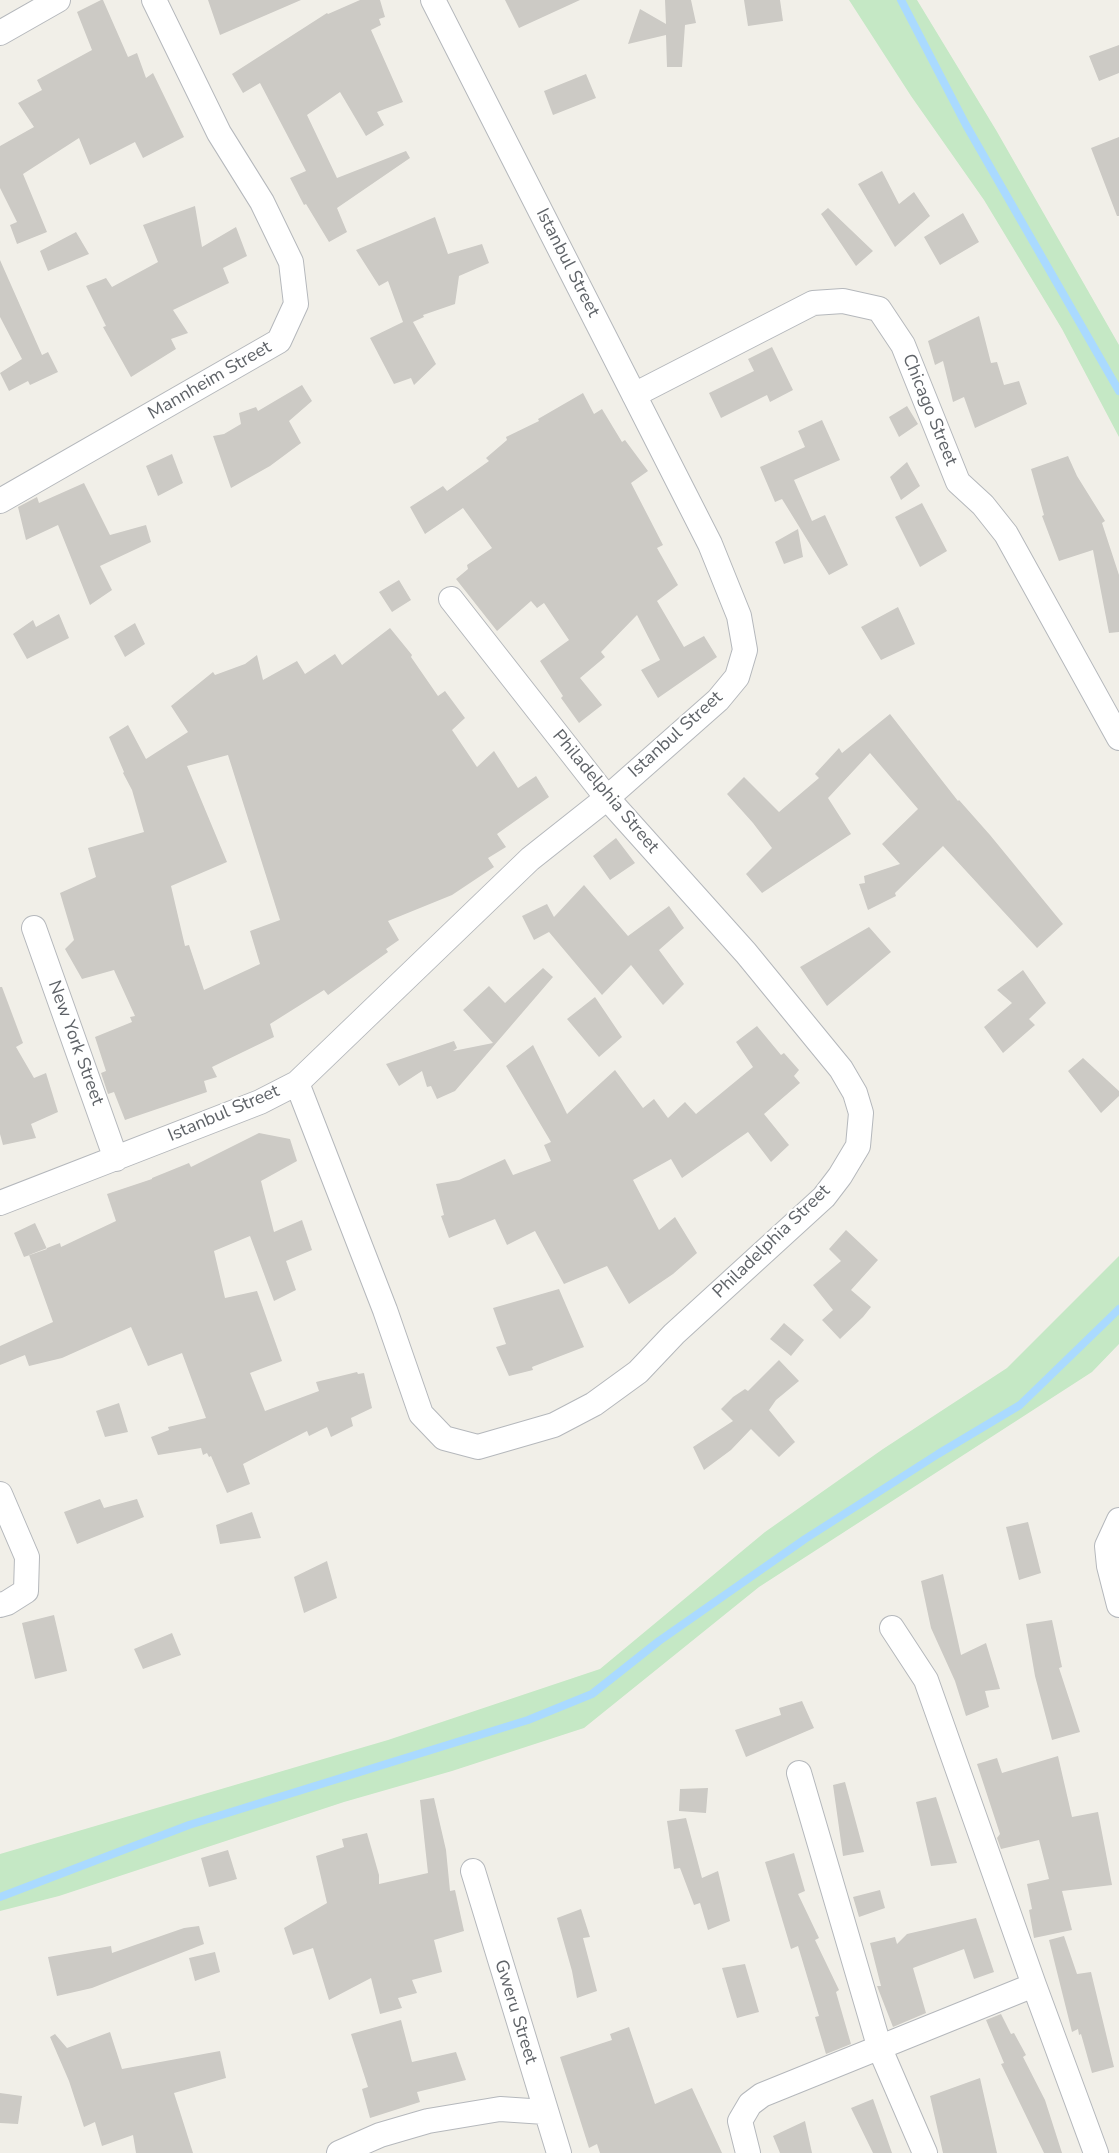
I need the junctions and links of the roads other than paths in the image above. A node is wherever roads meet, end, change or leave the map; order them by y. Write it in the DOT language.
graph roads {
  1 [pos="58,0"];
  2 [pos="154,0"];
  3 [pos="433,0"];
  4 [pos="0,33"];
  5 [pos="634,395"];
  6 [pos="0,501"];
  7 [pos="451,599"];
  8 [pos="1119,738"];
  9 [pos="607,798"];
  10 [pos="34,928"];
  11 [pos="297,1083"];
  12 [pos="116,1159"];
  13 [pos="0,1203"];
  14 [pos="0,1494"];
  15 [pos="1119,1520"];
  16 [pos="0,1605"];
  17 [pos="1119,1605"];
  18 [pos="892,1628"];
  19 [pos="799,1773"];
  20 [pos="473,1871"];
  21 [pos="1034,1985"];
  22 [pos="880,2049"];
  23 [pos="545,2112"];
  24 [pos="339,2153"];
  25 [pos="558,2153"];
  26 [pos="748,2153"];
  27 [pos="925,2153"];
  28 [pos="1096,2153"];
  1 -- 4 [label="street"];
  2 -- 6 [label="street, Mannheim Street"];
  3 -- 5 [label="street, Istanbul Street"];
  5 -- 8 [label="street, Chicago Street"];
  5 -- 9 [label="street, Istanbul Street"];
  7 -- 9 [label="street, Philadelphia Street"];
  9 -- 11 [label="street, Istanbul Street"];
  9 -- 11 [label="street, Philadelphia Street"];
  10 -- 12 [label="street, New York Street"];
  11 -- 12 [label="street, Istanbul Street"];
  12 -- 13 [label="street, Istanbul Street"];
  14 -- 16 [label="street"];
  15 -- 17 [label="street"];
  18 -- 21 [label="street"];
  19 -- 22 [label="street"];
  20 -- 23 [label="street, Gweru Street"];
  21 -- 22 [label="street"];
  21 -- 28 [label="street"];
  22 -- 26 [label="street"];
  22 -- 27 [label="street"];
  23 -- 24 [label="street"];
  23 -- 25 [label="street, Gweru Street"];
}
